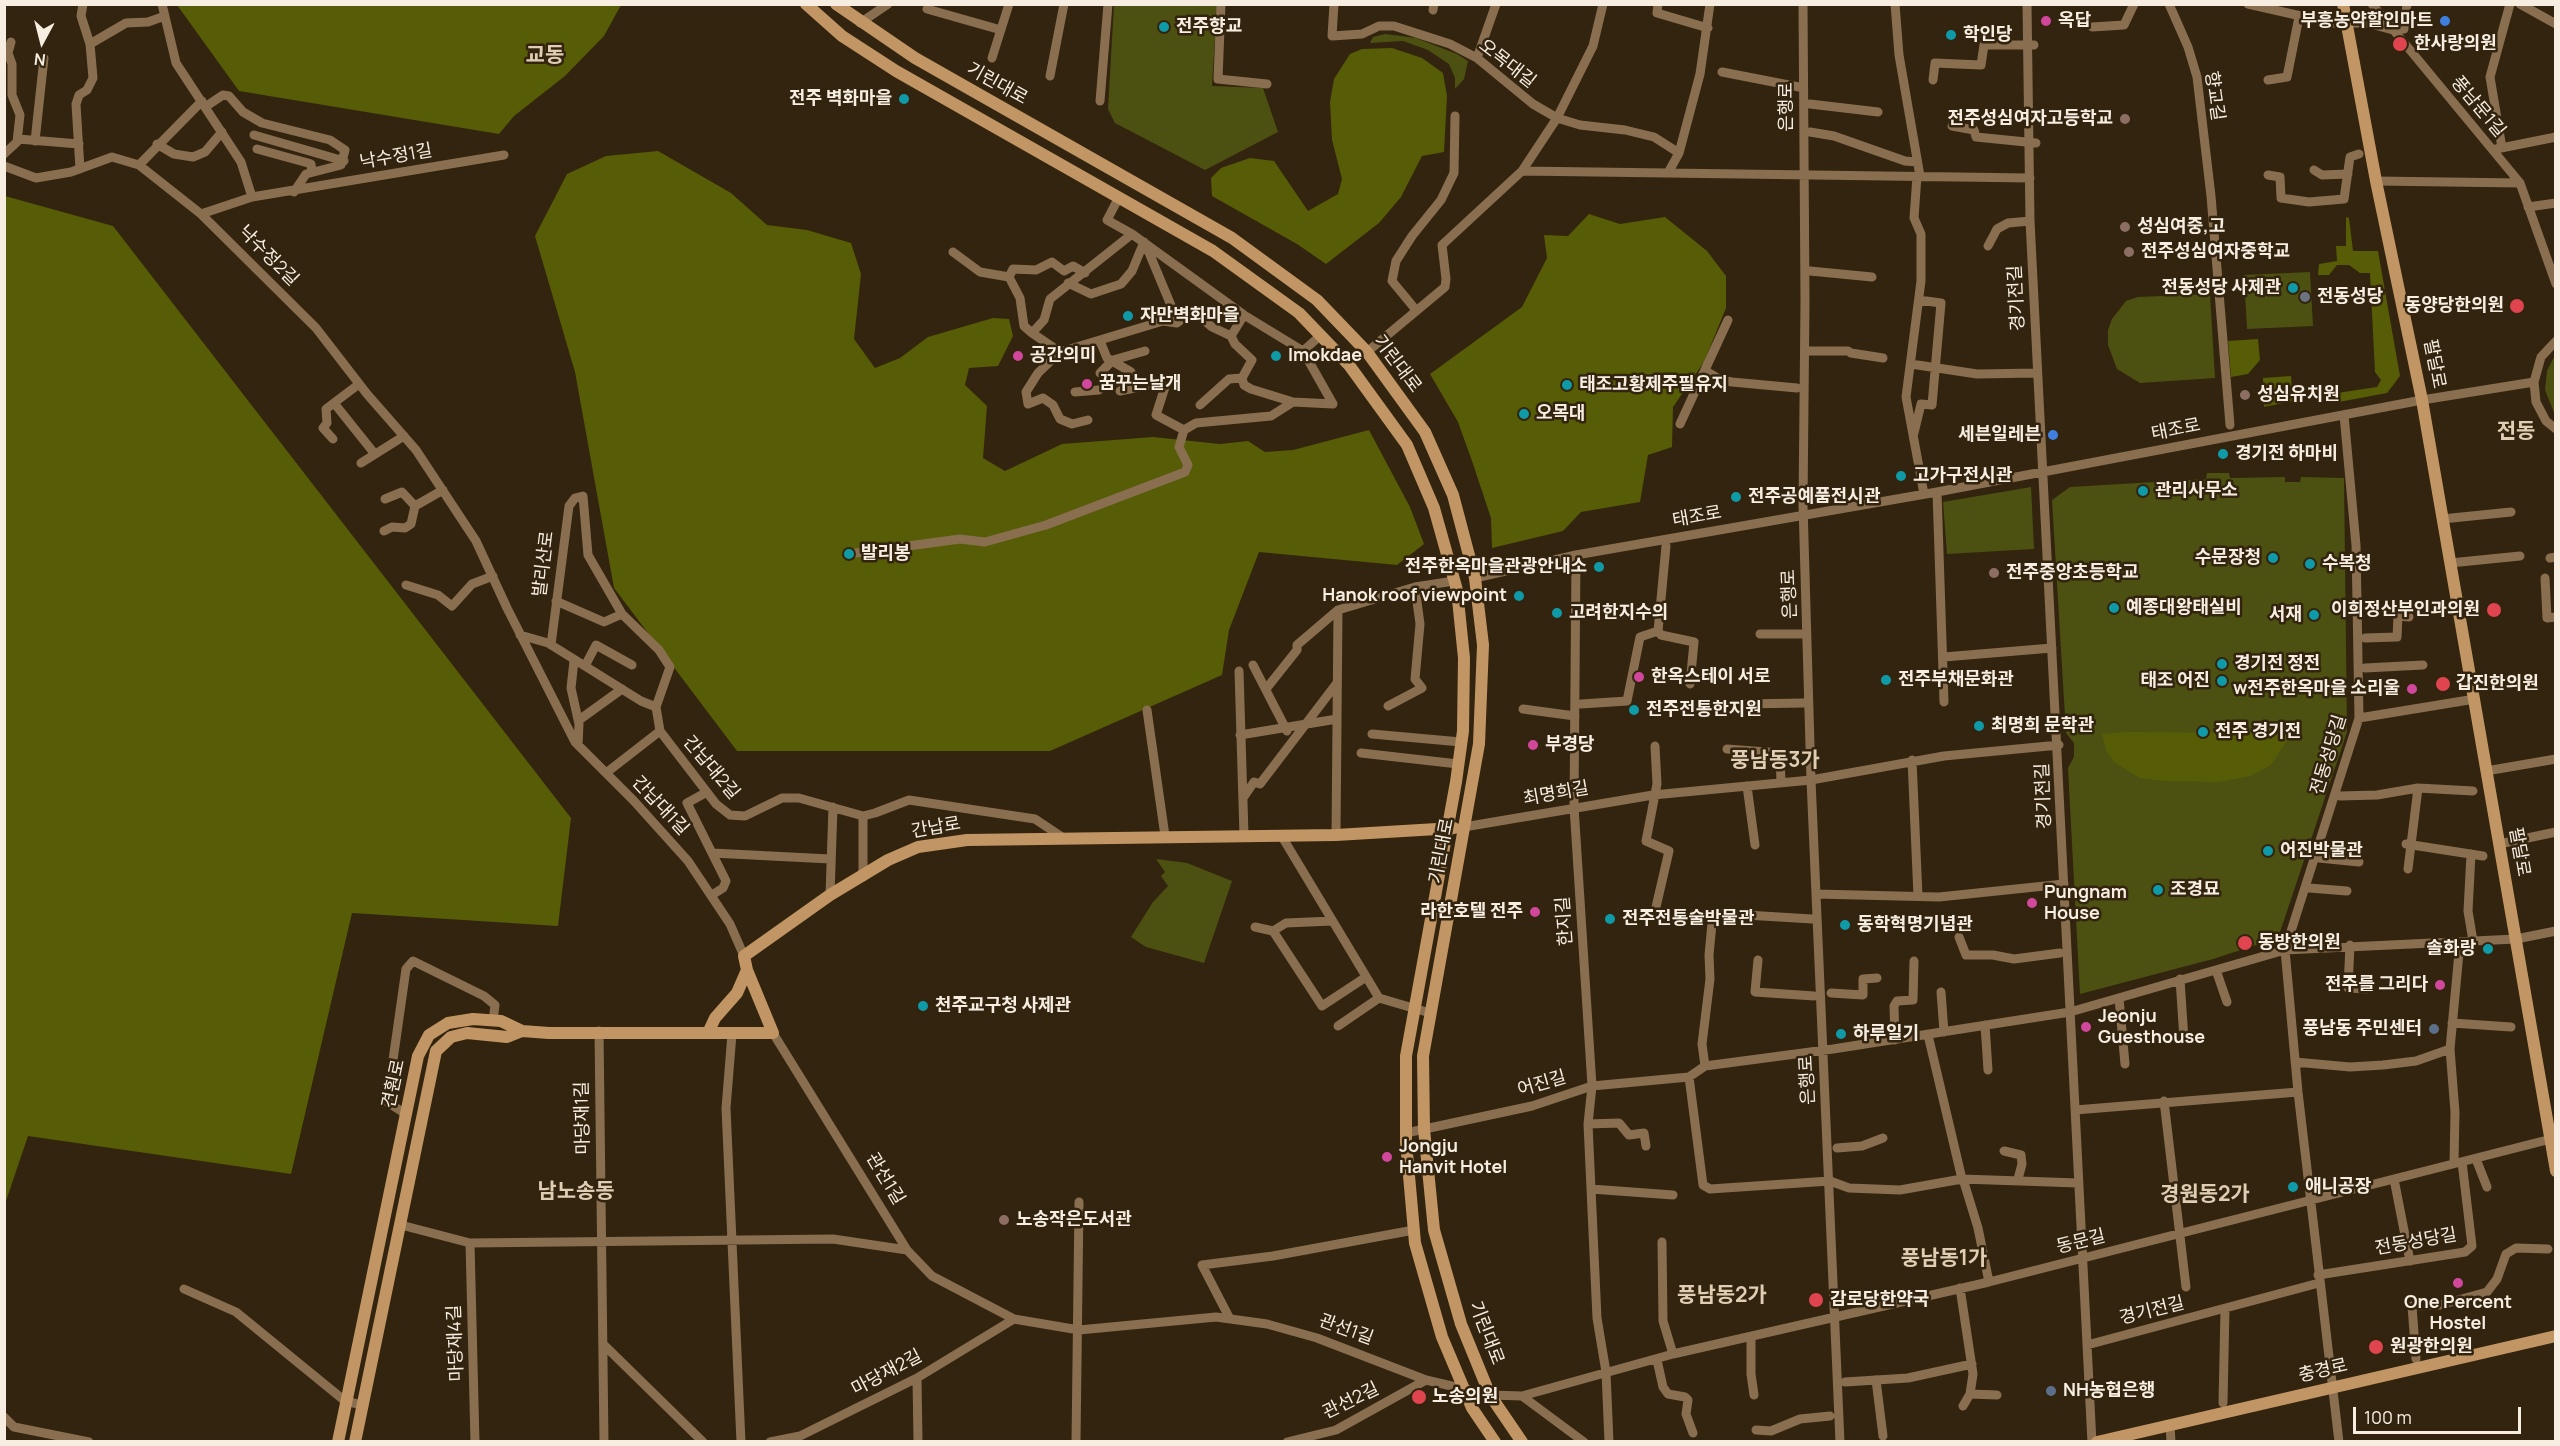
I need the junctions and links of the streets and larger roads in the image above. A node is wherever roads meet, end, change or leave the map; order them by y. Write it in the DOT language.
graph roads {
  1 [pos="83,4"];
  2 [pos="162,4"];
  3 [pos="806,4"];
  4 [pos="836,4"];
  5 [pos="888,4"];
  6 [pos="1009,4"];
  7 [pos="1064,4"];
  8 [pos="1108,4"];
  9 [pos="1221,4"];
  10 [pos="1334,4"];
  11 [pos="1496,4"];
  12 [pos="1603,4"];
  13 [pos="1658,4"];
  14 [pos="1710,4"];
  15 [pos="1803,4"];
  16 [pos="1895,4"];
  17 [pos="2027,4"];
  18 [pos="2134,4"];
  19 [pos="2169,4"];
  20 [pos="2248,4"];
  21 [pos="2343,4"];
  22 [pos="2372,4"];
  23 [pos="2408,4"];
  24 [pos="2510,4"];
  25 [pos="2520,4"];
  26 [pos="927,9"];
  27 [pos="165,16"];
  28 [pos="2299,17"];
  29 [pos="860,23"];
  30 [pos="2345,23"];
  31 [pos="2556,24"];
  32 [pos="2092,27"];
  33 [pos="1708,28"];
  34 [pos="1001,30"];
  35 [pos="2393,30"];
  36 [pos="11,42"];
  37 [pos="90,45"];
  38 [pos="2030,45"];
  39 [pos="44,58"];
  40 [pos="992,58"];
  41 [pos="1477,58"];
  42 [pos="1722,72"];
  43 [pos="1050,76"];
  44 [pos="1933,80"];
  45 [pos="2268,80"];
  46 [pos="1267,84"];
  47 [pos="1799,87"];
  48 [pos="1100,101"];
  49 [pos="203,104"];
  50 [pos="1810,104"];
  51 [pos="1878,112"];
  52 [pos="1455,116"];
  53 [pos="1557,118"];
  54 [pos="1952,126"];
  55 [pos="222,132"];
  56 [pos="1810,132"];
  57 [pos="254,135"];
  58 [pos="2556,137"];
  59 [pos="18,139"];
  60 [pos="35,141"];
  61 [pos="2032,143"];
  62 [pos="79,144"];
  63 [pos="157,144"];
  64 [pos="256,149"];
  65 [pos="2497,149"];
  66 [pos="1679,153"];
  67 [pos="4,154"];
  68 [pos="2360,154"];
  69 [pos="504,155"];
  70 [pos="344,161"];
  71 [pos="1917,162"];
  72 [pos="139,165"];
  73 [pos="4,166"];
  74 [pos="80,169"];
  75 [pos="2313,170"];
  76 [pos="1522,171"];
  77 [pos="312,172"];
  78 [pos="1668,173"];
  79 [pos="2348,174"];
  80 [pos="1804,175"];
  81 [pos="1918,176"];
  82 [pos="2268,176"];
  83 [pos="2030,178"];
  84 [pos="2376,181"];
  85 [pos="2520,183"];
  86 [pos="294,192"];
  87 [pos="252,197"];
  88 [pos="1118,199"];
  89 [pos="2556,202"];
  90 [pos="2528,207"];
  91 [pos="201,214"];
  92 [pos="2030,221"];
  93 [pos="1132,234"];
  94 [pos="1144,242"];
  95 [pos="1988,246"];
  96 [pos="953,252"];
  97 [pos="1810,271"];
  98 [pos="1085,273"];
  99 [pos="1872,277"];
  100 [pos="1009,278"];
  101 [pos="1068,283"];
  102 [pos="2556,284"];
  103 [pos="1919,300"];
  104 [pos="1416,310"];
  105 [pos="1244,315"];
  106 [pos="1185,317"];
  107 [pos="1728,320"];
  108 [pos="1032,333"];
  109 [pos="1321,335"];
  110 [pos="1231,336"];
  111 [pos="1100,341"];
  112 [pos="2556,341"];
  113 [pos="1144,351"];
  114 [pos="1303,351"];
  115 [pos="1810,351"];
  116 [pos="1060,352"];
  117 [pos="1367,352"];
  118 [pos="1883,358"];
  119 [pos="1112,362"];
  120 [pos="1911,364"];
  121 [pos="1936,368"];
  122 [pos="1706,371"];
  123 [pos="1131,372"];
  124 [pos="1100,373"];
  125 [pos="2037,373"];
  126 [pos="1242,378"];
  127 [pos="2534,382"];
  128 [pos="359,384"];
  129 [pos="1797,388"];
  130 [pos="1100,390"];
  131 [pos="1120,391"];
  132 [pos="1075,392"];
  133 [pos="2422,400"];
  134 [pos="1293,402"];
  135 [pos="334,403"];
  136 [pos="1200,405"];
  137 [pos="2344,415"];
  138 [pos="1088,420"];
  139 [pos="1680,424"];
  140 [pos="2230,425"];
  141 [pos="2556,429"];
  142 [pos="1184,430"];
  143 [pos="404,436"];
  144 [pos="333,439"];
  145 [pos="1912,439"];
  146 [pos="374,453"];
  147 [pos="361,463"];
  148 [pos="2042,472"];
  149 [pos="443,490"];
  150 [pos="1936,492"];
  151 [pos="1924,494"];
  152 [pos="583,496"];
  153 [pos="386,499"];
  154 [pos="415,506"];
  155 [pos="2511,512"];
  156 [pos="1803,514"];
  157 [pos="2442,519"];
  158 [pos="384,531"];
  159 [pos="1666,546"];
  160 [pos="849,554"];
  161 [pos="1576,555"];
  162 [pos="2520,556"];
  163 [pos="2450,564"];
  164 [pos="493,576"];
  165 [pos="1475,578"];
  166 [pos="2545,578"];
  167 [pos="1454,581"];
  168 [pos="406,585"];
  169 [pos="1415,587"];
  170 [pos="556,601"];
  171 [pos="1338,610"];
  172 [pos="622,614"];
  173 [pos="2409,617"];
  174 [pos="2556,617"];
  175 [pos="1658,631"];
  176 [pos="1760,634"];
  177 [pos="1801,634"];
  178 [pos="520,635"];
  179 [pos="2365,638"];
  180 [pos="551,645"];
  181 [pos="2052,648"];
  182 [pos="1944,657"];
  183 [pos="573,661"];
  184 [pos="632,665"];
  185 [pos="1253,665"];
  186 [pos="2423,665"];
  187 [pos="585,666"];
  188 [pos="2365,668"];
  189 [pos="1239,671"];
  190 [pos="1337,682"];
  191 [pos="1690,684"];
  192 [pos="622,689"];
  193 [pos="1266,689"];
  194 [pos="2475,699"];
  195 [pos="1944,702"];
  196 [pos="1581,704"];
  197 [pos="1742,704"];
  198 [pos="1804,704"];
  199 [pos="1388,706"];
  200 [pos="656,707"];
  201 [pos="1523,709"];
  202 [pos="1147,710"];
  203 [pos="1575,716"];
  204 [pos="2359,718"];
  205 [pos="1337,719"];
  206 [pos="579,720"];
  207 [pos="1305,724"];
  208 [pos="1286,727"];
  209 [pos="660,731"];
  210 [pos="1372,734"];
  211 [pos="1240,735"];
  212 [pos="1293,741"];
  213 [pos="1461,742"];
  214 [pos="578,745"];
  215 [pos="2059,745"];
  216 [pos="1655,746"];
  217 [pos="1727,749"];
  218 [pos="1361,753"];
  219 [pos="2556,759"];
  220 [pos="1912,760"];
  221 [pos="1458,764"];
  222 [pos="2487,771"];
  223 [pos="606,773"];
  224 [pos="1811,780"];
  225 [pos="1781,783"];
  226 [pos="1747,786"];
  227 [pos="2418,788"];
  228 [pos="2473,791"];
  229 [pos="707,792"];
  230 [pos="1653,795"];
  231 [pos="2340,796"];
  232 [pos="1243,798"];
  233 [pos="833,807"];
  234 [pos="1574,807"];
  235 [pos="862,816"];
  236 [pos="1464,827"];
  237 [pos="1447,828"];
  238 [pos="2556,832"];
  239 [pos="1281,835"];
  240 [pos="1336,835"];
  241 [pos="1165,836"];
  242 [pos="1244,836"];
  243 [pos="1062,837"];
  244 [pos="2408,844"];
  245 [pos="2499,844"];
  246 [pos="1755,845"];
  247 [pos="712,852"];
  248 [pos="2471,854"];
  249 [pos="2483,856"];
  250 [pos="2319,858"];
  251 [pos="830,859"];
  252 [pos="2359,862"];
  253 [pos="2408,869"];
  254 [pos="863,877"];
  255 [pos="2064,884"];
  256 [pos="2309,888"];
  257 [pos="2348,891"];
  258 [pos="1816,894"];
  259 [pos="712,895"];
  260 [pos="830,895"];
  261 [pos="1918,896"];
  262 [pos="1656,907"];
  263 [pos="1812,919"];
  264 [pos="1332,921"];
  265 [pos="1256,927"];
  266 [pos="1273,931"];
  267 [pos="2556,931"];
  268 [pos="1959,937"];
  269 [pos="2516,939"];
  270 [pos="2473,941"];
  271 [pos="2460,942"];
  272 [pos="2350,945"];
  273 [pos="2285,950"];
  274 [pos="2060,953"];
  275 [pos="744,956"];
  276 [pos="1758,960"];
  277 [pos="1914,961"];
  278 [pos="747,970"];
  279 [pos="2216,970"];
  280 [pos="1366,977"];
  281 [pos="1877,978"];
  282 [pos="2180,980"];
  283 [pos="2367,989"];
  284 [pos="1941,992"];
  285 [pos="1831,993"];
  286 [pos="1814,996"];
  287 [pos="1379,998"];
  288 [pos="2119,998"];
  289 [pos="2227,1002"];
  290 [pos="1413,1010"];
  291 [pos="2070,1011"];
  292 [pos="1430,1013"];
  293 [pos="494,1021"];
  294 [pos="2452,1023"];
  295 [pos="1986,1025"];
  296 [pos="1338,1026"];
  297 [pos="2511,1027"];
  298 [pos="522,1031"];
  299 [pos="599,1031"];
  300 [pos="1944,1032"];
  301 [pos="708,1033"];
  302 [pos="773,1033"];
  303 [pos="732,1034"];
  304 [pos="1928,1035"];
  305 [pos="1895,1040"];
  306 [pos="2184,1040"];
  307 [pos="2450,1049"];
  308 [pos="1824,1051"];
  309 [pos="2295,1062"];
  310 [pos="2125,1064"];
  311 [pos="1705,1066"];
  312 [pos="1988,1070"];
  313 [pos="1689,1077"];
  314 [pos="1592,1086"];
  315 [pos="2298,1092"];
  316 [pos="2164,1101"];
  317 [pos="2075,1110"];
  318 [pos="406,1114"];
  319 [pos="1588,1124"];
  320 [pos="1424,1129"];
  321 [pos="1406,1133"];
  322 [pos="1883,1138"];
  323 [pos="2553,1139"];
  324 [pos="1646,1146"];
  325 [pos="1837,1148"];
  326 [pos="2004,1151"];
  327 [pos="2476,1158"];
  328 [pos="2458,1163"];
  329 [pos="2556,1171"];
  330 [pos="1963,1179"];
  331 [pos="2018,1179"];
  332 [pos="2394,1179"];
  333 [pos="1830,1181"];
  334 [pos="2078,1183"];
  335 [pos="2487,1188"];
  336 [pos="1591,1189"];
  337 [pos="1673,1195"];
  338 [pos="2310,1200"];
  339 [pos="1079,1202"];
  340 [pos="401,1225"];
  341 [pos="1414,1230"];
  342 [pos="2181,1234"];
  343 [pos="601,1240"];
  344 [pos="732,1242"];
  345 [pos="1662,1242"];
  346 [pos="470,1243"];
  347 [pos="2548,1249"];
  348 [pos="907,1250"];
  349 [pos="2083,1259"];
  350 [pos="2410,1261"];
  351 [pos="2319,1279"];
  352 [pos="1989,1282"];
  353 [pos="2186,1287"];
  354 [pos="1960,1288"];
  355 [pos="184,1289"];
  356 [pos="2225,1309"];
  357 [pos="1834,1318"];
  358 [pos="1014,1319"];
  359 [pos="1230,1319"];
  360 [pos="1079,1330"];
  361 [pos="2556,1336"];
  362 [pos="1751,1338"];
  363 [pos="603,1344"];
  364 [pos="2087,1345"];
  365 [pos="1673,1354"];
  366 [pos="2416,1359"];
  367 [pos="1656,1360"];
  368 [pos="1972,1364"];
  369 [pos="1606,1371"];
  370 [pos="917,1378"];
  371 [pos="1426,1380"];
  372 [pos="1876,1380"];
  373 [pos="1845,1382"];
  374 [pos="2331,1388"];
  375 [pos="1465,1390"];
  376 [pos="1970,1394"];
  377 [pos="1490,1395"];
  378 [pos="1754,1395"];
  379 [pos="1996,1395"];
  380 [pos="1522,1396"];
  381 [pos="345,1401"];
  382 [pos="2223,1403"];
  383 [pos="362,1405"];
  384 [pos="1963,1406"];
  385 [pos="1830,1416"];
  386 [pos="4,1417"];
  387 [pos="2170,1425"];
  388 [pos="1756,1430"];
  389 [pos="1693,1433"];
  390 [pos="1884,1436"];
  391 [pos="57,1438"];
  392 [pos="1318,1438"];
  393 [pos="88,1442"];
  394 [pos="338,1442"];
  395 [pos="356,1442"];
  396 [pos="475,1442"];
  397 [pos="604,1442"];
  398 [pos="703,1442"];
  399 [pos="741,1442"];
  400 [pos="770,1442"];
  401 [pos="918,1442"];
  402 [pos="1076,1442"];
  403 [pos="1287,1442"];
  404 [pos="1495,1442"];
  405 [pos="1522,1442"];
  406 [pos="1584,1442"];
  407 [pos="1609,1442"];
  408 [pos="1840,1442"];
  409 [pos="2094,1442"];
  410 [pos="2171,1442"];
  411 [pos="2339,1442"];
  1 -- 37 [label="street"];
  2 -- 27 [label="street"];
  3 -- 88 [label="street, 기린대로"];
  4 -- 29 [label="street, 기린대로"];
  5 -- 29 [label="street"];
  6 -- 34 [label="street"];
  7 -- 43 [label="street"];
  8 -- 48 [label="street"];
  9 -- 46 [label="street"];
  10 -- 41 [label="street, 오목대길"];
  11 -- 41 [label="street"];
  12 -- 53 [label="street"];
  13 -- 33 [label="street"];
  14 -- 33 [label="street"];
  15 -- 80 [label="street, 은행로"];
  16 -- 71 [label="street"];
  17 -- 38 [label="street, 경기전길"];
  18 -- 32 [label="street"];
  19 -- 140 [label="street, 향교길"];
  20 -- 28 [label="street"];
  21 -- 30 [label="street, 팔달로"];
  22 -- 35 [label="street, 풍남문1길"];
  23 -- 35 [label="street"];
  24 -- 65 [label="street"];
  25 -- 31 [label="street"];
  26 -- 34 [label="street"];
  27 -- 37 [label="street"];
  27 -- 49 [label="street"];
  28 -- 30 [label="street"];
  28 -- 45 [label="street"];
  29 -- 117 [label="street, 기린대로"];
  30 -- 35 [label="street"];
  30 -- 84 [label="street, 팔달로"];
  33 -- 66 [label="street"];
  34 -- 40 [label="street"];
  35 -- 65 [label="street, 풍남문1길"];
  36 -- 59 [label="street"];
  37 -- 62 [label="street"];
  38 -- 44 [label="street"];
  38 -- 61 [label="street, 경기전길"];
  39 -- 60 [label="street"];
  41 -- 53 [label="street, 오목대길"];
  42 -- 47 [label="street, 은행로"];
  49 -- 55 [label="street"];
  49 -- 63 [label="street"];
  49 -- 70 [label="street, 낙수정1길"];
  50 -- 51 [label="street, 은행로"];
  52 -- 104 [label="street"];
  53 -- 66 [label="street, 오목대길"];
  53 -- 76 [label="street"];
  54 -- 61 [label="street"];
  55 -- 63 [label="street"];
  55 -- 87 [label="street"];
  56 -- 71 [label="street, 은행로"];
  57 -- 70 [label="street, 낙수정1길"];
  58 -- 65 [label="street"];
  59 -- 60 [label="street"];
  59 -- 67 [label="street"];
  60 -- 62 [label="street"];
  61 -- 83 [label="street, 경기전길"];
  62 -- 74 [label="street"];
  63 -- 72 [label="street"];
  64 -- 77 [label="street"];
  65 -- 85 [label="street, 풍남문1길"];
  66 -- 78 [label="street"];
  68 -- 79 [label="street"];
  69 -- 86 [label="street, 낙수정1길"];
  70 -- 77 [label="street, 낙수정1길"];
  71 -- 81 [label="street"];
  72 -- 74 [label="street, 낙수정2길"];
  72 -- 91 [label="street, 낙수정2길"];
  73 -- 74 [label="street, 낙수정2길"];
  75 -- 79 [label="street"];
  76 -- 78 [label="street"];
  76 -- 104 [label="street"];
  77 -- 86 [label="street"];
  78 -- 80 [label="street"];
  79 -- 82 [label="street"];
  80 -- 81 [label="street"];
  80 -- 156 [label="street, 은행로"];
  81 -- 83 [label="street"];
  81 -- 103 [label="street"];
  83 -- 92 [label="street, 경기전길"];
  84 -- 85 [label="street"];
  84 -- 133 [label="street, 팔달로"];
  85 -- 90 [label="street, 풍남문1길"];
  86 -- 87 [label="street, 낙수정1길"];
  87 -- 91 [label="street, 낙수정1길"];
  88 -- 93 [label="street"];
  88 -- 109 [label="street, 기린대로"];
  89 -- 90 [label="street"];
  90 -- 102 [label="street, 풍남문1길"];
  91 -- 128 [label="street, 낙수정2길"];
  92 -- 95 [label="street, 경기전길"];
  92 -- 125 [label="street, 경기전길"];
  93 -- 94 [label="street"];
  93 -- 98 [label="street"];
  94 -- 101 [label="street"];
  94 -- 105 [label="street"];
  94 -- 106 [label="street"];
  96 -- 100 [label="street"];
  97 -- 99 [label="street"];
  98 -- 100 [label="street"];
  98 -- 101 [label="street"];
  100 -- 108 [label="street"];
  101 -- 108 [label="street"];
  103 -- 120 [label="street"];
  103 -- 121 [label="street"];
  104 -- 117 [label="street"];
  105 -- 110 [label="street"];
  105 -- 114 [label="street"];
  106 -- 110 [label="street"];
  106 -- 111 [label="street"];
  107 -- 122 [label="street"];
  108 -- 116 [label="street"];
  109 -- 114 [label="street"];
  109 -- 167 [label="street, 기린대로"];
  110 -- 126 [label="street"];
  111 -- 116 [label="street"];
  111 -- 119 [label="street"];
  112 -- 127 [label="street"];
  113 -- 119 [label="street"];
  114 -- 134 [label="street"];
  115 -- 118 [label="street"];
  116 -- 138 [label="street"];
  117 -- 165 [label="street, 기린대로"];
  119 -- 123 [label="street"];
  119 -- 124 [label="street"];
  120 -- 121 [label="street"];
  120 -- 145 [label="street"];
  121 -- 125 [label="street"];
  121 -- 145 [label="street"];
  122 -- 129 [label="street"];
  122 -- 139 [label="street"];
  125 -- 148 [label="street, 경기전길"];
  126 -- 134 [label="street"];
  126 -- 136 [label="street"];
  127 -- 133 [label="street, 태조로"];
  127 -- 141 [label="street"];
  128 -- 135 [label="street"];
  128 -- 143 [label="street, 낙수정2길"];
  130 -- 132 [label="street"];
  131 -- 142 [label="street"];
  133 -- 137 [label="street, 태조로"];
  133 -- 157 [label="street, 팔달로"];
  134 -- 142 [label="street"];
  135 -- 144 [label="street"];
  135 -- 146 [label="street"];
  137 -- 148 [label="street, 태조로"];
  137 -- 204 [label="street, 전동성당길"];
  142 -- 160 [label="street"];
  143 -- 146 [label="street"];
  143 -- 149 [label="street, 낙수정2길"];
  145 -- 151 [label="street"];
  146 -- 147 [label="street"];
  148 -- 150 [label="street, 태조로"];
  148 -- 181 [label="street, 경기전길"];
  149 -- 154 [label="street"];
  149 -- 164 [label="street, 낙수정2길"];
  150 -- 151 [label="street, 태조로"];
  150 -- 182 [label="street"];
  151 -- 156 [label="street, 태조로"];
  152 -- 170 [label="street, 발리산로"];
  152 -- 172 [label="street, 간납대2길"];
  153 -- 154 [label="street"];
  154 -- 158 [label="street"];
  155 -- 157 [label="street"];
  156 -- 161 [label="street, 태조로"];
  156 -- 224 [label="street, 은행로"];
  157 -- 163 [label="street, 팔달로"];
  159 -- 175 [label="street, 태조로"];
  161 -- 165 [label="street, 태조로"];
  161 -- 203 [label="street, 한지길"];
  162 -- 163 [label="street"];
  163 -- 194 [label="street, 팔달로"];
  164 -- 168 [label="street"];
  164 -- 178 [label="street, 간납대1길"];
  165 -- 236 [label="street, 기린대로"];
  166 -- 174 [label="street"];
  167 -- 169 [label="street"];
  167 -- 213 [label="street, 기린대로"];
  169 -- 171 [label="street"];
  169 -- 199 [label="street"];
  170 -- 172 [label="street"];
  170 -- 180 [label="street, 발리산로"];
  171 -- 190 [label="street"];
  171 -- 193 [label="street"];
  172 -- 200 [label="street, 간납대2길"];
  173 -- 179 [label="street"];
  175 -- 191 [label="street"];
  175 -- 196 [label="street"];
  176 -- 177 [label="street, 은행로"];
  178 -- 180 [label="street"];
  178 -- 214 [label="street, 간납대1길"];
  180 -- 183 [label="street"];
  181 -- 182 [label="street"];
  181 -- 215 [label="street, 경기전길"];
  182 -- 195 [label="street"];
  183 -- 187 [label="street"];
  183 -- 206 [label="street"];
  184 -- 187 [label="street"];
  185 -- 193 [label="street"];
  186 -- 188 [label="street"];
  187 -- 192 [label="street"];
  189 -- 211 [label="street"];
  190 -- 205 [label="street"];
  190 -- 207 [label="street"];
  192 -- 200 [label="street"];
  192 -- 206 [label="street"];
  193 -- 208 [label="street"];
  194 -- 204 [label="street"];
  194 -- 222 [label="street, 팔달로"];
  197 -- 198 [label="street"];
  200 -- 209 [label="street, 간납대2길"];
  201 -- 203 [label="street"];
  202 -- 241 [label="street"];
  203 -- 234 [label="street, 한지길"];
  204 -- 273 [label="street, 전동성당길"];
  205 -- 207 [label="street"];
  205 -- 240 [label="street"];
  206 -- 214 [label="street"];
  207 -- 208 [label="street"];
  207 -- 212 [label="street"];
  208 -- 211 [label="street"];
  208 -- 212 [label="street"];
  209 -- 223 [label="street"];
  209 -- 229 [label="street, 간납대2길"];
  210 -- 213 [label="street"];
  211 -- 232 [label="street"];
  212 -- 232 [label="street"];
  213 -- 221 [label="street, 기린대로"];
  214 -- 223 [label="street, 간납대1길"];
  215 -- 220 [label="street, 최명희길"];
  215 -- 255 [label="street, 경기전길"];
  216 -- 230 [label="street"];
  217 -- 225 [label="street"];
  218 -- 221 [label="street"];
  219 -- 222 [label="street"];
  220 -- 224 [label="street, 최명희길"];
  220 -- 261 [label="street"];
  221 -- 237 [label="street, 기린대로"];
  222 -- 245 [label="street, 팔달로"];
  223 -- 259 [label="street, 간납대1길"];
  224 -- 225 [label="street, 최명희길"];
  224 -- 258 [label="street, 은행로"];
  225 -- 226 [label="street, 최명희길"];
  226 -- 230 [label="street, 최명희길"];
  226 -- 246 [label="street"];
  227 -- 228 [label="street"];
  227 -- 231 [label="street"];
  227 -- 244 [label="street"];
  229 -- 233 [label="street, 간납대2길"];
  229 -- 247 [label="street, 간납대1길"];
  230 -- 234 [label="street, 최명희길"];
  230 -- 262 [label="street"];
  232 -- 242 [label="street"];
  233 -- 235 [label="street, 간납대2길"];
  233 -- 251 [label="street"];
  234 -- 236 [label="street, 최명희길"];
  234 -- 314 [label="street, 한지길"];
  235 -- 243 [label="street"];
  235 -- 254 [label="street"];
  236 -- 237 [label="street, 간납로"];
  236 -- 292 [label="street, 기린대로"];
  237 -- 240 [label="street, 간납로"];
  237 -- 290 [label="street, 기린대로"];
  238 -- 245 [label="street"];
  239 -- 240 [label="street, 간납로"];
  239 -- 242 [label="street, 간납로"];
  239 -- 264 [label="street"];
  241 -- 242 [label="street, 간납로"];
  241 -- 243 [label="street, 간납로"];
  243 -- 254 [label="street, 간납로"];
  244 -- 248 [label="street, 팔달로"];
  244 -- 253 [label="street"];
  245 -- 269 [label="street, 팔달로"];
  247 -- 251 [label="street"];
  247 -- 259 [label="street, 간납대1길"];
  248 -- 249 [label="street, 팔달로"];
  248 -- 270 [label="street"];
  250 -- 252 [label="street"];
  251 -- 260 [label="street"];
  254 -- 260 [label="street, 간납로"];
  255 -- 261 [label="street"];
  255 -- 291 [label="street, 경기전길"];
  256 -- 257 [label="street"];
  258 -- 261 [label="street"];
  258 -- 308 [label="street, 은행로"];
  259 -- 275 [label="street, 간납대1길"];
  260 -- 275 [label="street, 간납로"];
  263 -- 311 [label="street"];
  264 -- 266 [label="street"];
  264 -- 280 [label="street"];
  265 -- 266 [label="street"];
  266 -- 280 [label="street"];
  267 -- 269 [label="street"];
  268 -- 274 [label="street"];
  269 -- 270 [label="street, 어진길"];
  269 -- 323 [label="street, 팔달로"];
  270 -- 271 [label="street, 어진길"];
  271 -- 272 [label="street, 어진길"];
  271 -- 294 [label="street"];
  272 -- 273 [label="street, 어진길"];
  272 -- 283 [label="street"];
  273 -- 279 [label="street, 어진길"];
  273 -- 309 [label="street, 전동성당길"];
  275 -- 278 [label="street, 관선1길"];
  276 -- 286 [label="street"];
  277 -- 305 [label="street"];
  278 -- 301 [label="street"];
  278 -- 302 [label="street, 관선1길"];
  279 -- 282 [label="street, 어진길"];
  279 -- 289 [label="street"];
  280 -- 287 [label="street"];
  281 -- 285 [label="street"];
  282 -- 288 [label="street, 어진길"];
  282 -- 306 [label="street"];
  284 -- 300 [label="street"];
  287 -- 290 [label="street"];
  287 -- 296 [label="street"];
  288 -- 291 [label="street, 어진길"];
  288 -- 310 [label="street"];
  290 -- 292 [label="street"];
  290 -- 321 [label="street, 기린대로"];
  291 -- 295 [label="street, 어진길"];
  291 -- 317 [label="street, 경기전길"];
  292 -- 320 [label="street, 기린대로"];
  293 -- 298 [label="street, 견훤로"];
  293 -- 318 [label="street, 견훤로"];
  293 -- 318 [label="street"];
  294 -- 297 [label="street"];
  294 -- 307 [label="street"];
  295 -- 300 [label="street, 어진길"];
  295 -- 312 [label="street"];
  298 -- 299 [label="street"];
  298 -- 340 [label="street, 견훤로"];
  299 -- 301 [label="street"];
  299 -- 343 [label="street, 마당재1길"];
  300 -- 304 [label="street, 어진길"];
  301 -- 303 [label="street"];
  302 -- 303 [label="street"];
  302 -- 348 [label="street, 관선1길"];
  303 -- 344 [label="street"];
  304 -- 305 [label="street, 어진길"];
  304 -- 330 [label="street"];
  305 -- 308 [label="street, 어진길"];
  307 -- 309 [label="street"];
  307 -- 328 [label="street"];
  308 -- 311 [label="street, 어진길"];
  308 -- 333 [label="street, 은행로"];
  309 -- 315 [label="street, 전동성당길"];
  311 -- 313 [label="street, 어진길"];
  313 -- 314 [label="street, 어진길"];
  313 -- 333 [label="street"];
  314 -- 319 [label="street, 한지길"];
  314 -- 320 [label="street, 어진길"];
  315 -- 316 [label="street"];
  315 -- 338 [label="street, 전동성당길"];
  316 -- 317 [label="street"];
  316 -- 342 [label="street"];
  317 -- 334 [label="street, 경기전길"];
  318 -- 381 [label="street, 견훤로"];
  319 -- 324 [label="street"];
  319 -- 336 [label="street, 한지길"];
  320 -- 321 [label="street, 어진길"];
  320 -- 377 [label="street, 기린대로"];
  321 -- 341 [label="street, 기린대로"];
  322 -- 325 [label="street"];
  323 -- 327 [label="street, 동문길"];
  323 -- 329 [label="street, 팔달로"];
  326 -- 331 [label="street"];
  327 -- 328 [label="street, 동문길"];
  327 -- 335 [label="street"];
  328 -- 332 [label="street, 동문길"];
  328 -- 350 [label="street, 전동성당길"];
  330 -- 331 [label="street"];
  330 -- 333 [label="street"];
  330 -- 352 [label="street"];
  331 -- 334 [label="street"];
  332 -- 338 [label="street, 동문길"];
  332 -- 350 [label="street"];
  333 -- 357 [label="street, 은행로"];
  334 -- 349 [label="street, 경기전길"];
  336 -- 337 [label="street"];
  336 -- 369 [label="street, 한지길"];
  338 -- 342 [label="street, 동문길"];
  338 -- 351 [label="street, 전동성당길"];
  339 -- 360 [label="street"];
  340 -- 346 [label="street"];
  340 -- 383 [label="street, 견훤로"];
  341 -- 359 [label="street"];
  341 -- 375 [label="street, 기린대로"];
  342 -- 349 [label="street, 동문길"];
  342 -- 353 [label="street"];
  343 -- 344 [label="street"];
  343 -- 346 [label="street"];
  343 -- 363 [label="street, 마당재1길"];
  344 -- 348 [label="street"];
  344 -- 399 [label="street"];
  345 -- 365 [label="street"];
  346 -- 396 [label="street, 마당재4길"];
  347 -- 366 [label="street"];
  348 -- 358 [label="street, 관선1길"];
  349 -- 352 [label="street, 동문길"];
  349 -- 364 [label="street, 경기전길"];
  350 -- 351 [label="street, 전동성당길"];
  351 -- 356 [label="street, 전동성당길"];
  351 -- 374 [label="street, 전동성당길"];
  352 -- 354 [label="street, 동문길"];
  354 -- 357 [label="street, 동문길"];
  354 -- 368 [label="street"];
  355 -- 381 [label="street"];
  356 -- 364 [label="street, 경기전길"];
  356 -- 382 [label="street"];
  357 -- 362 [label="street, 동문길"];
  357 -- 408 [label="street, 은행로"];
  358 -- 360 [label="street, 관선1길"];
  358 -- 370 [label="street, 마당재2길"];
  359 -- 360 [label="street, 관선1길"];
  359 -- 371 [label="street, 관선1길"];
  360 -- 402 [label="street"];
  361 -- 374 [label="street, 충경로"];
  362 -- 365 [label="street, 동문길"];
  362 -- 378 [label="street"];
  363 -- 397 [label="street"];
  363 -- 398 [label="street"];
  364 -- 409 [label="street, 경기전길"];
  365 -- 367 [label="street, 동문길"];
  367 -- 369 [label="street, 동문길"];
  367 -- 389 [label="street"];
  368 -- 372 [label="street"];
  368 -- 376 [label="street"];
  369 -- 380 [label="street, 동문길"];
  369 -- 407 [label="street, 한지길"];
  370 -- 400 [label="street, 마당재2길"];
  370 -- 401 [label="street"];
  371 -- 375 [label="street, 관선1길"];
  371 -- 392 [label="street, 관선2길"];
  372 -- 373 [label="street"];
  372 -- 390 [label="street"];
  374 -- 387 [label="street, 충경로"];
  374 -- 411 [label="street, 전동성당길"];
  375 -- 377 [label="street, 관선1길"];
  375 -- 404 [label="street, 기린대로"];
  376 -- 379 [label="street"];
  376 -- 384 [label="street"];
  377 -- 380 [label="street, 관선1길"];
  377 -- 405 [label="street, 기린대로"];
  380 -- 406 [label="street"];
  381 -- 383 [label="street"];
  381 -- 394 [label="street, 견훤로"];
  383 -- 395 [label="street, 견훤로"];
  385 -- 388 [label="street"];
  386 -- 391 [label="street"];
  387 -- 409 [label="street, 충경로"];
  387 -- 410 [label="street"];
  391 -- 393 [label="street"];
  392 -- 403 [label="street, 관선2길"];
}
